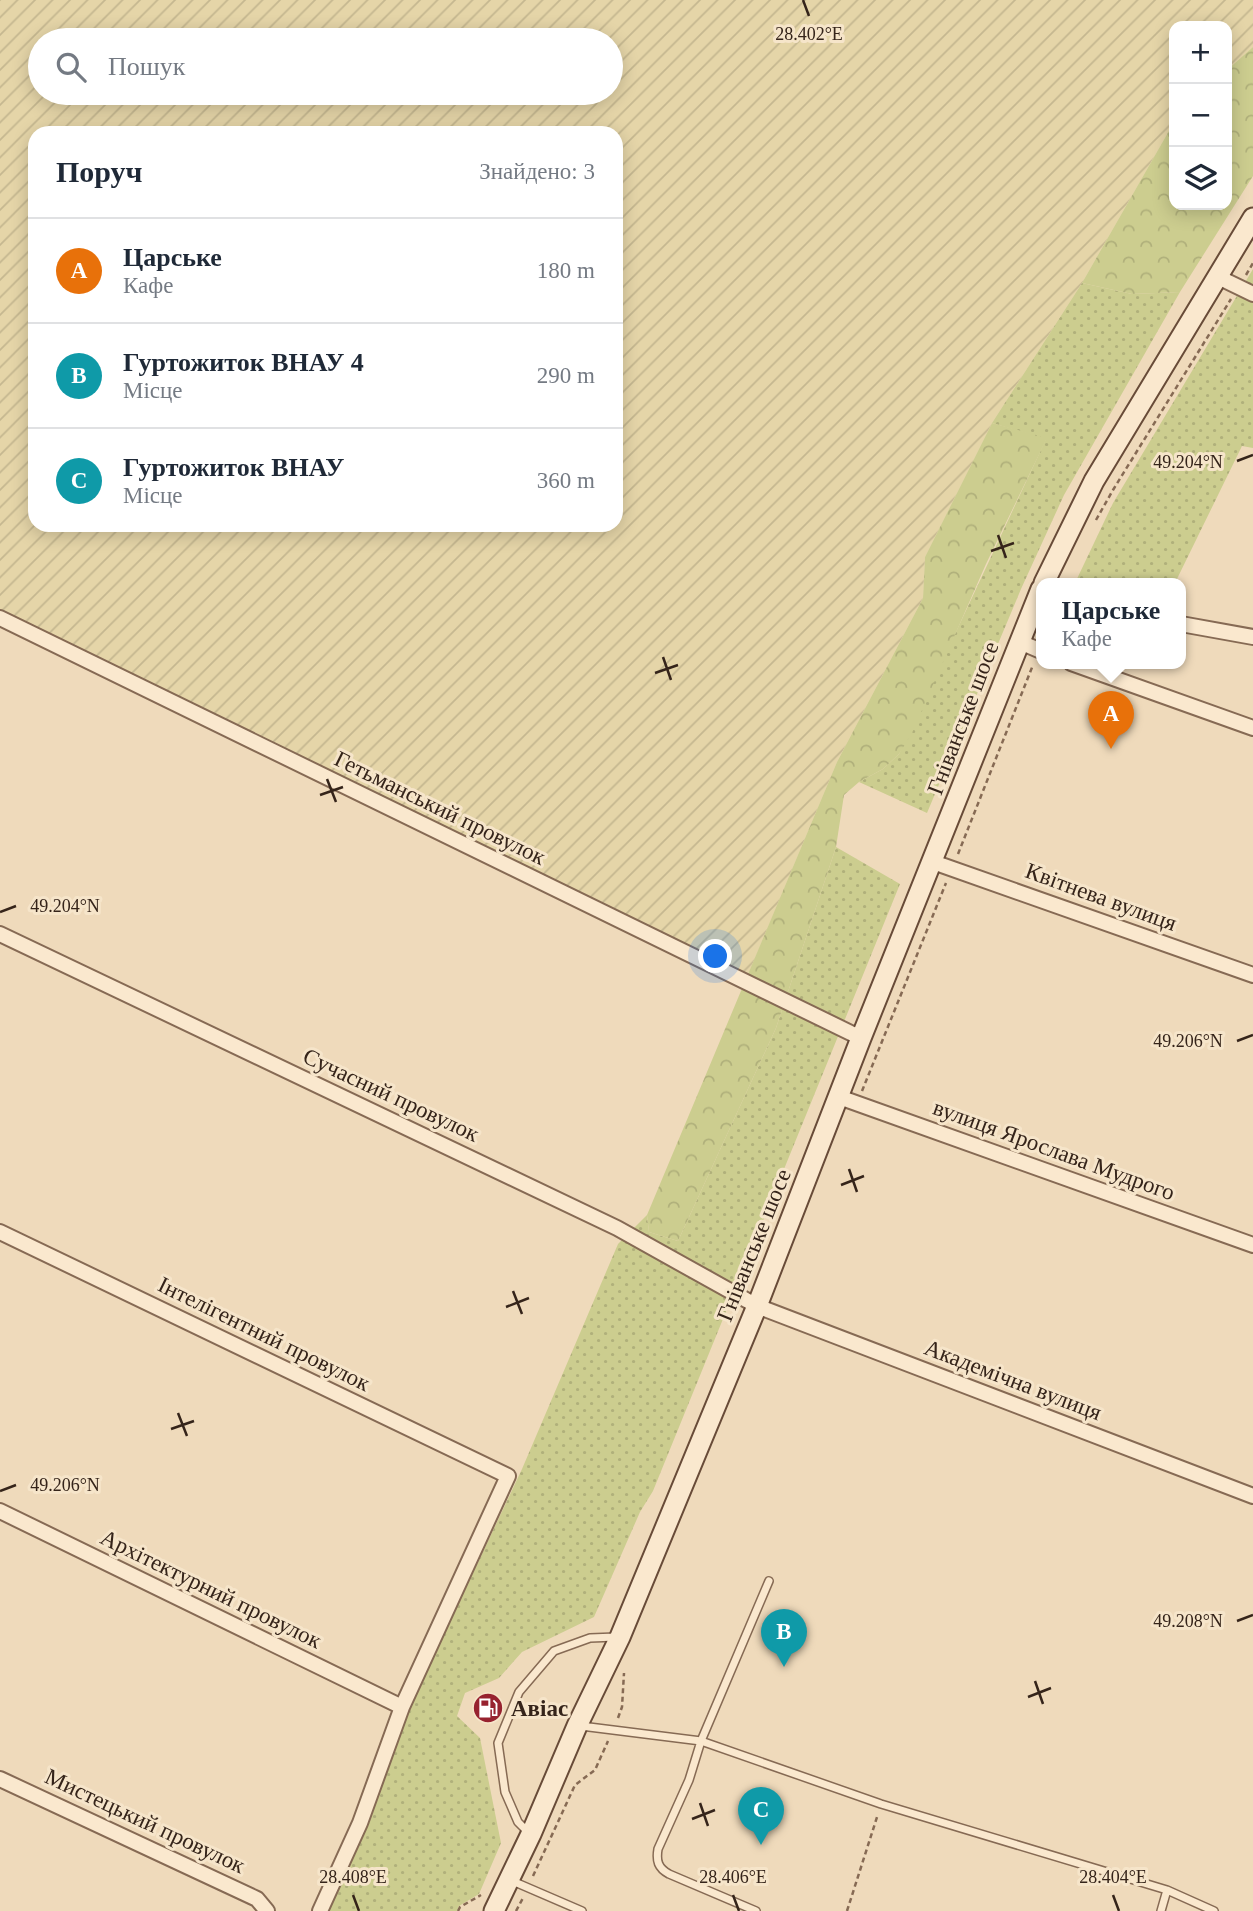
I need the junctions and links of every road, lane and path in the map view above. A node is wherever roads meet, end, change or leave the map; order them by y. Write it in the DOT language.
graph roads {
  1 [pos="1253,218"];
  2 [pos="1253,263"];
  3 [pos="1218,277"];
  4 [pos="1239,287"];
  5 [pos="1253,294"];
  6 [pos="1095,523"];
  7 [pos="1047,578"];
  8 [pos="1036,603"];
  9 [pos="0,618"];
  10 [pos="1186,625"];
  11 [pos="1253,637"];
  12 [pos="1020,642"];
  13 [pos="1036,649"];
  14 [pos="1087,669"];
  15 [pos="1253,728"];
  16 [pos="933,862"];
  17 [pos="0,934"];
  18 [pos="1253,975"];
  19 [pos="861,1038"];
  20 [pos="839,1097"];
  21 [pos="0,1232"];
  22 [pos="1253,1245"];
  23 [pos="757,1306"];
  24 [pos="1253,1496"];
  25 [pos="0,1511"];
  26 [pos="769,1580"];
  27 [pos="620,1637"];
  28 [pos="402,1707"];
  29 [pos="576,1726"];
  30 [pos="701,1741"];
  31 [pos="0,1779"];
  32 [pos="881,1804"];
  33 [pos="531,1834"];
  34 [pos="509,1880"];
  35 [pos="486,1884"];
  36 [pos="1167,1891"];
  37 [pos="267,1911"];
  38 [pos="320,1911"];
  39 [pos="458,1911"];
  40 [pos="494,1911"];
  41 [pos="582,1911"];
  42 [pos="756,1911"];
  43 [pos="847,1911"];
  44 [pos="1161,1911"];
  45 [pos="1214,1911"];
  1 -- 3 [label="main road, Гніванське шосе"];
  2 -- 4 [label="path"];
  3 -- 4 [label="street"];
  3 -- 7 [label="main road, Гніванське шосе"];
  4 -- 5 [label="street"];
  4 -- 6 [label="path"];
  8 -- 12 [label="main road, Гніванське шосе"];
  9 -- 19 [label="street, Гетьманський провулок"];
  10 -- 11 [label="street"];
  12 -- 13 [label="street"];
  12 -- 16 [label="main road, Гніванське шосе"];
  14 -- 15 [label="street"];
  16 -- 18 [label="street, Квітнева вулиця"];
  16 -- 19 [label="main road, Гніванське шосе"];
  17 -- 23 [label="street, Сучасний провулок"];
  19 -- 20 [label="main road, Гніванське шосе"];
  20 -- 22 [label="street, вулиця Ярослава Мудрого"];
  20 -- 23 [label="main road, Гніванське шосе"];
  21 -- 28 [label="street, Інтелігентний провулок"];
  23 -- 24 [label="street, Академічна вулиця"];
  23 -- 27 [label="main road, Гніванське шосе"];
  25 -- 28 [label="street, Архітектурний провулок"];
  26 -- 30 [label="lane"];
  27 -- 29 [label="main road, Гніванське шосе"];
  27 -- 33 [label="lane"];
  28 -- 38 [label="street"];
  29 -- 30 [label="lane"];
  29 -- 33 [label="main road, Гніванське шосе"];
  30 -- 32 [label="lane"];
  30 -- 42 [label="lane"];
  31 -- 37 [label="street, Мистецький провулок"];
  32 -- 36 [label="lane"];
  32 -- 43 [label="path"];
  33 -- 34 [label="main road, Гніванське шосе"];
  34 -- 40 [label="main road, Гніванське шосе"];
  34 -- 41 [label="lane"];
  35 -- 39 [label="path"];
  36 -- 44 [label="lane"];
  36 -- 45 [label="lane"];
}
